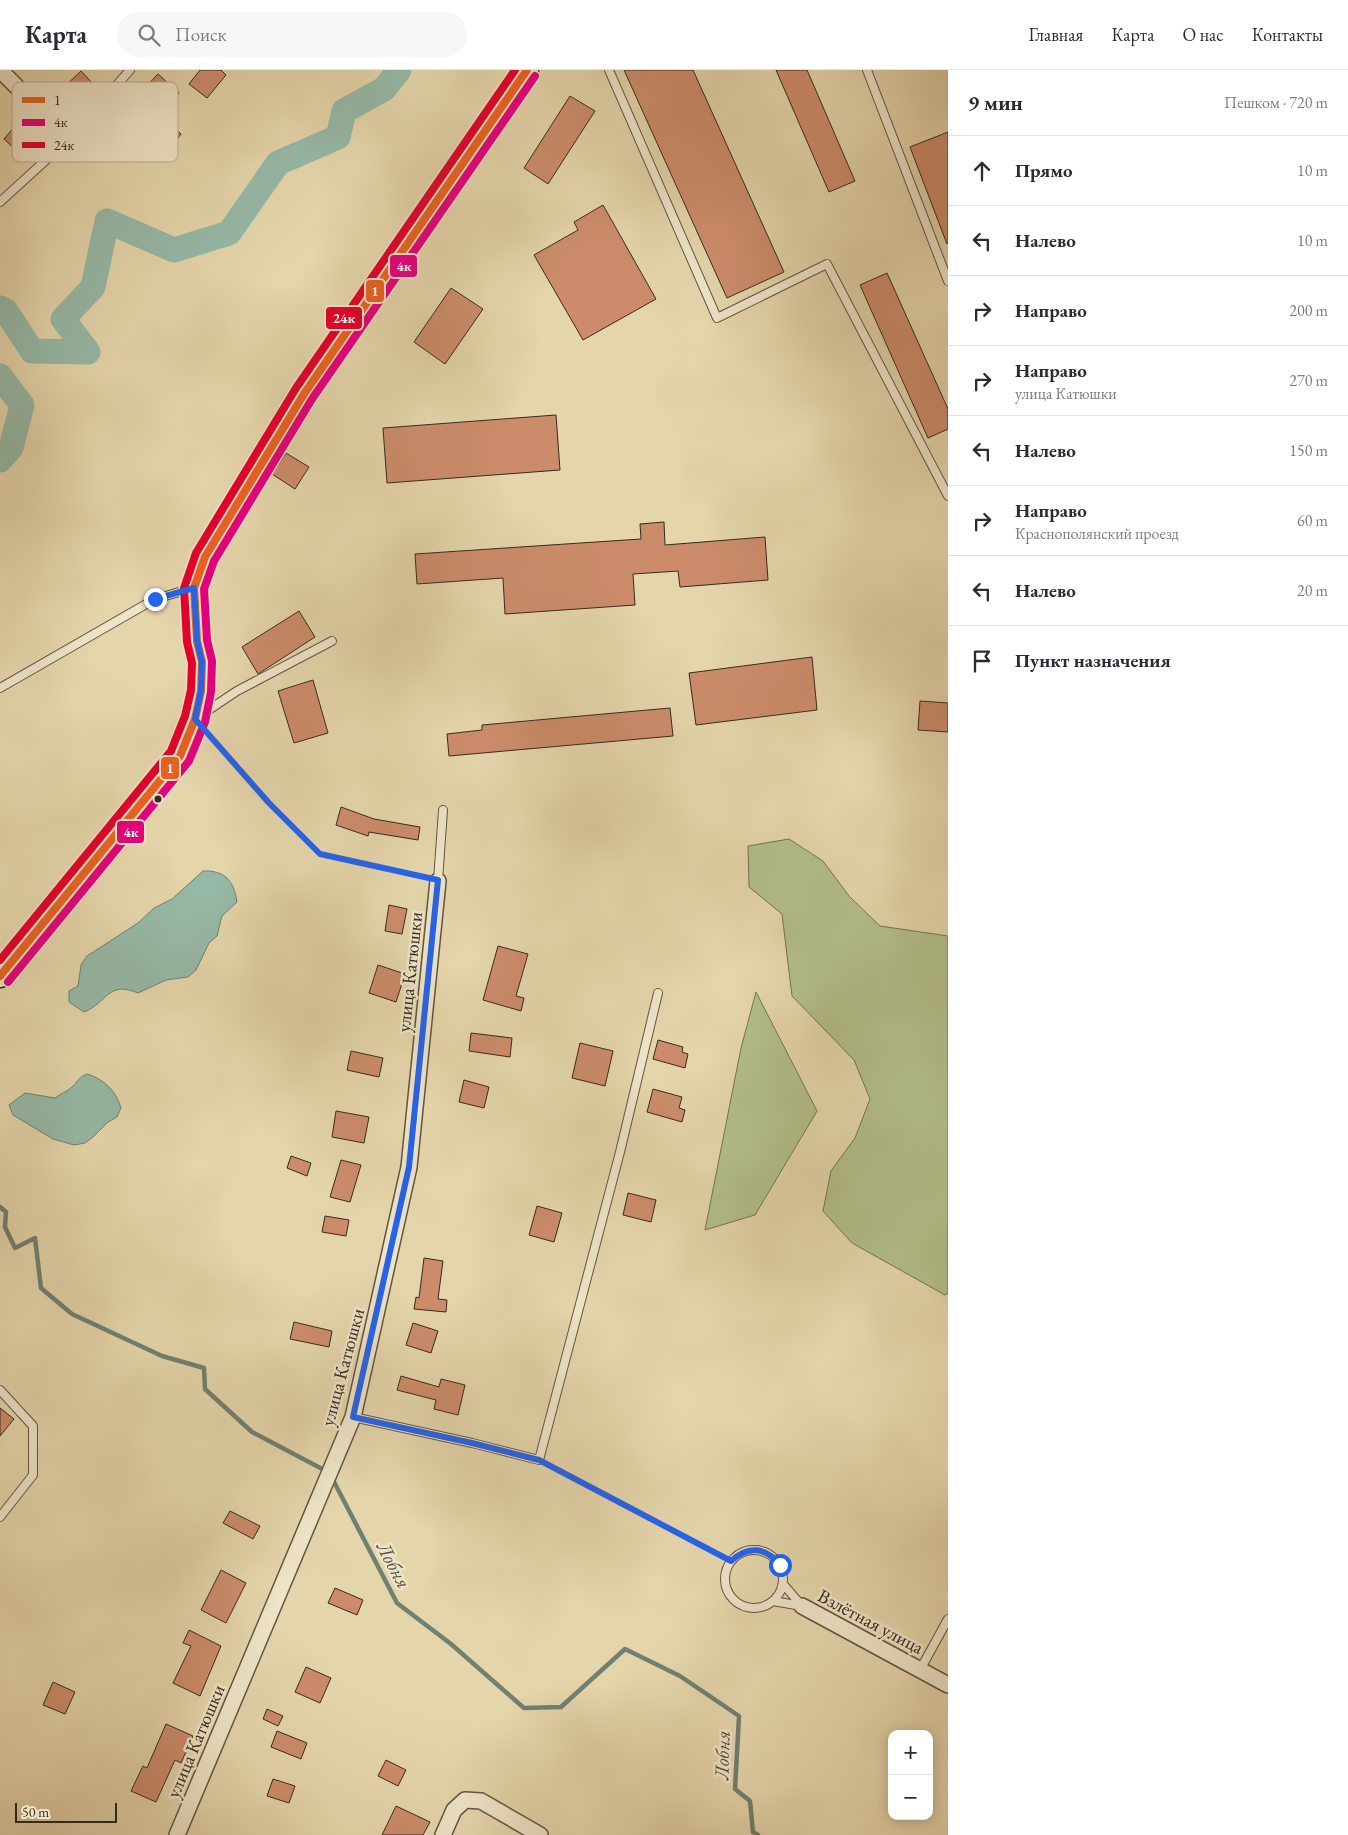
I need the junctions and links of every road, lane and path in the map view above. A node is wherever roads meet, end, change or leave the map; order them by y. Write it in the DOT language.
graph roads {
  1 [pos="0,70"];
  2 [pos="130,70"];
  3 [pos="527,70"];
  4 [pos="609,70"];
  5 [pos="868,70"];
  6 [pos="12,82"];
  7 [pos="119,82"];
  8 [pos="44,162"];
  9 [pos="0,202"];
  10 [pos="948,281"];
  11 [pos="948,496"];
  12 [pos="194,588"];
  13 [pos="332,642"];
  14 [pos="0,688"];
  15 [pos="195,719"];
  16 [pos="443,810"];
  17 [pos="438,880"];
  18 [pos="0,976"];
  19 [pos="658,993"];
  20 [pos="0,1390"];
  21 [pos="353,1417"];
  22 [pos="539,1460"];
  23 [pos="0,1517"];
  24 [pos="731,1561"];
  25 [pos="783,1584"];
  26 [pos="773,1601"];
  27 [pos="802,1606"];
  28 [pos="947,1625"];
  29 [pos="920,1670"];
  30 [pos="948,1685"];
  31 [pos="534,1833"];
  32 [pos="177,1835"];
  33 [pos="443,1835"];
  1 -- 6 [label="street"];
  2 -- 7 [label="lane"];
  3 -- 12 [label="main road"];
  4 -- 11 [label="lane"];
  5 -- 10 [label="lane"];
  8 -- 9 [label="lane"];
  12 -- 14 [label="lane"];
  12 -- 15 [label="main road"];
  13 -- 15 [label="lane"];
  15 -- 17 [label="path"];
  15 -- 18 [label="main road"];
  16 -- 17 [label="lane"];
  17 -- 21 [label="street, улица Катюшки"];
  19 -- 22 [label="lane"];
  20 -- 23 [label="lane"];
  21 -- 22 [label="lane"];
  21 -- 32 [label="street, улица Катюшки"];
  22 -- 24 [label="path"];
  24 -- 25 [label="lane"];
  24 -- 26 [label="lane"];
  25 -- 26 [label="lane"];
  25 -- 27 [label="lane"];
  26 -- 27 [label="lane"];
  27 -- 29 [label="street, Взлётная улица"];
  28 -- 29 [label="lane"];
  29 -- 30 [label="street, Взлётная улица"];
  31 -- 33 [label="street"];
}
